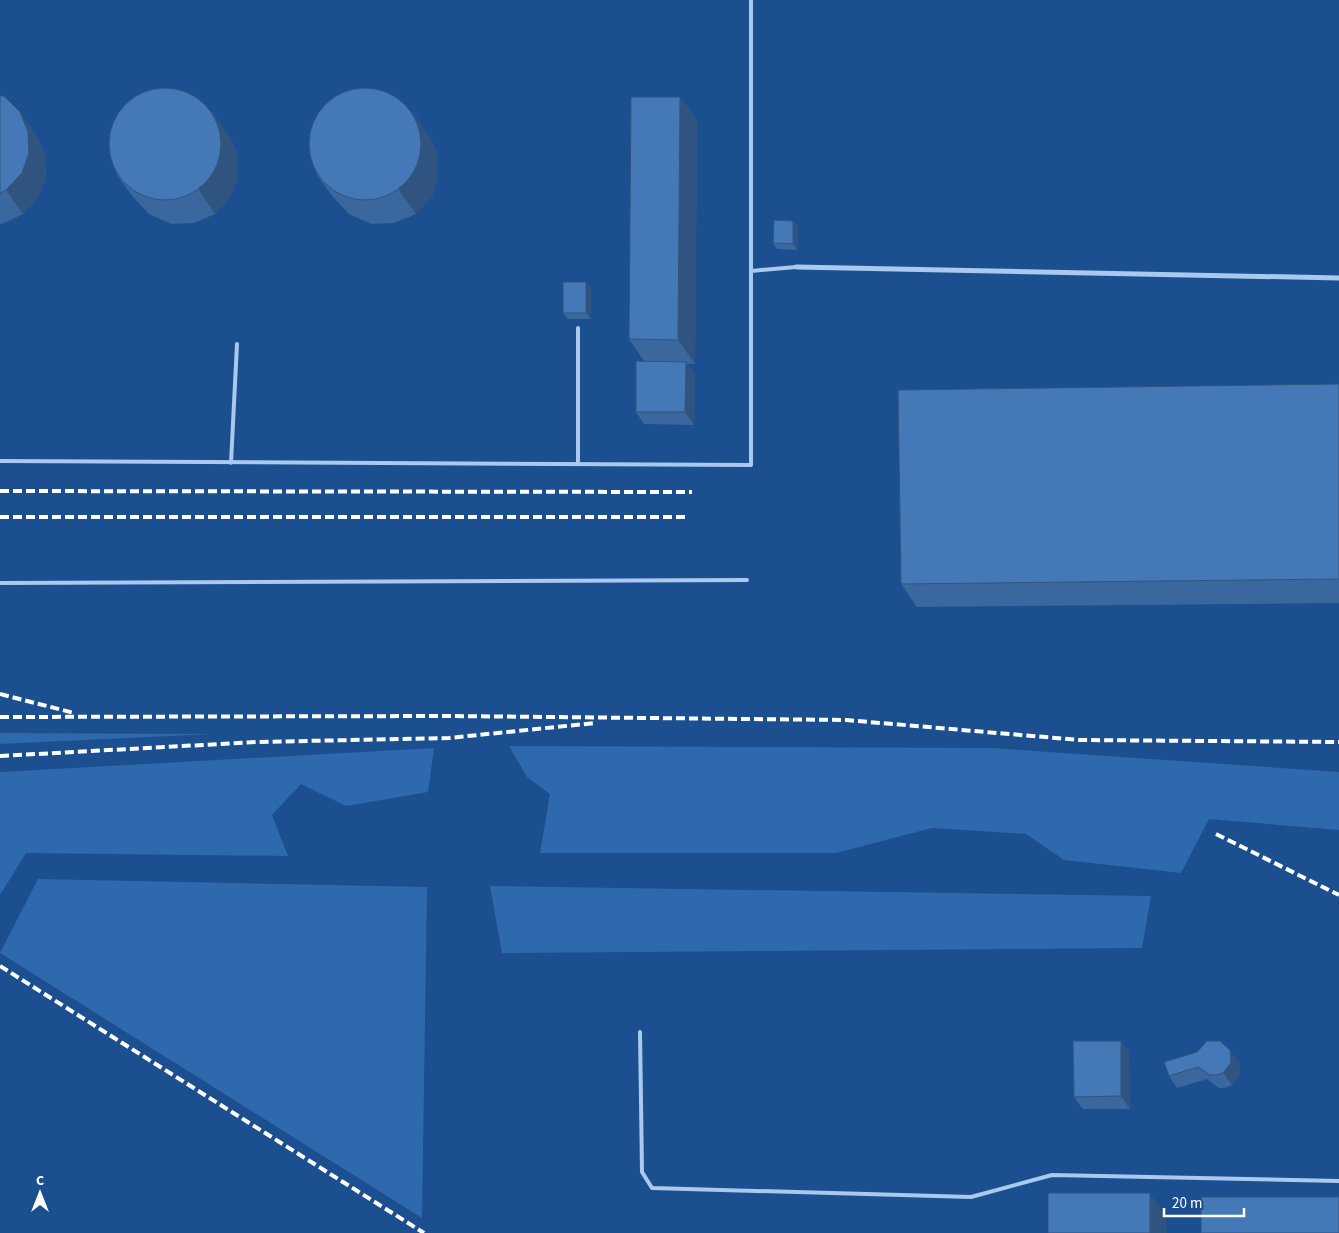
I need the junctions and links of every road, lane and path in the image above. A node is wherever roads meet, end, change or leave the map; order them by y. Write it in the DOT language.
graph roads {
  1 [pos="750,0"];
  2 [pos="796,267"];
  3 [pos="750,271"];
  4 [pos="1339,278"];
  5 [pos="578,328"];
  6 [pos="237,344"];
  7 [pos="0,461"];
  8 [pos="231,463"];
  9 [pos="578,464"];
  10 [pos="747,580"];
  11 [pos="0,583"];
  12 [pos="640,1032"];
  13 [pos="1339,1181"];
  1 -- 3 [label="lane"];
  2 -- 3 [label="lane"];
  2 -- 4 [label="street"];
  3 -- 9 [label="lane"];
  5 -- 9 [label="lane"];
  6 -- 8 [label="lane"];
  7 -- 8 [label="lane"];
  8 -- 9 [label="lane"];
  10 -- 11 [label="lane"];
  12 -- 13 [label="lane"];
}
